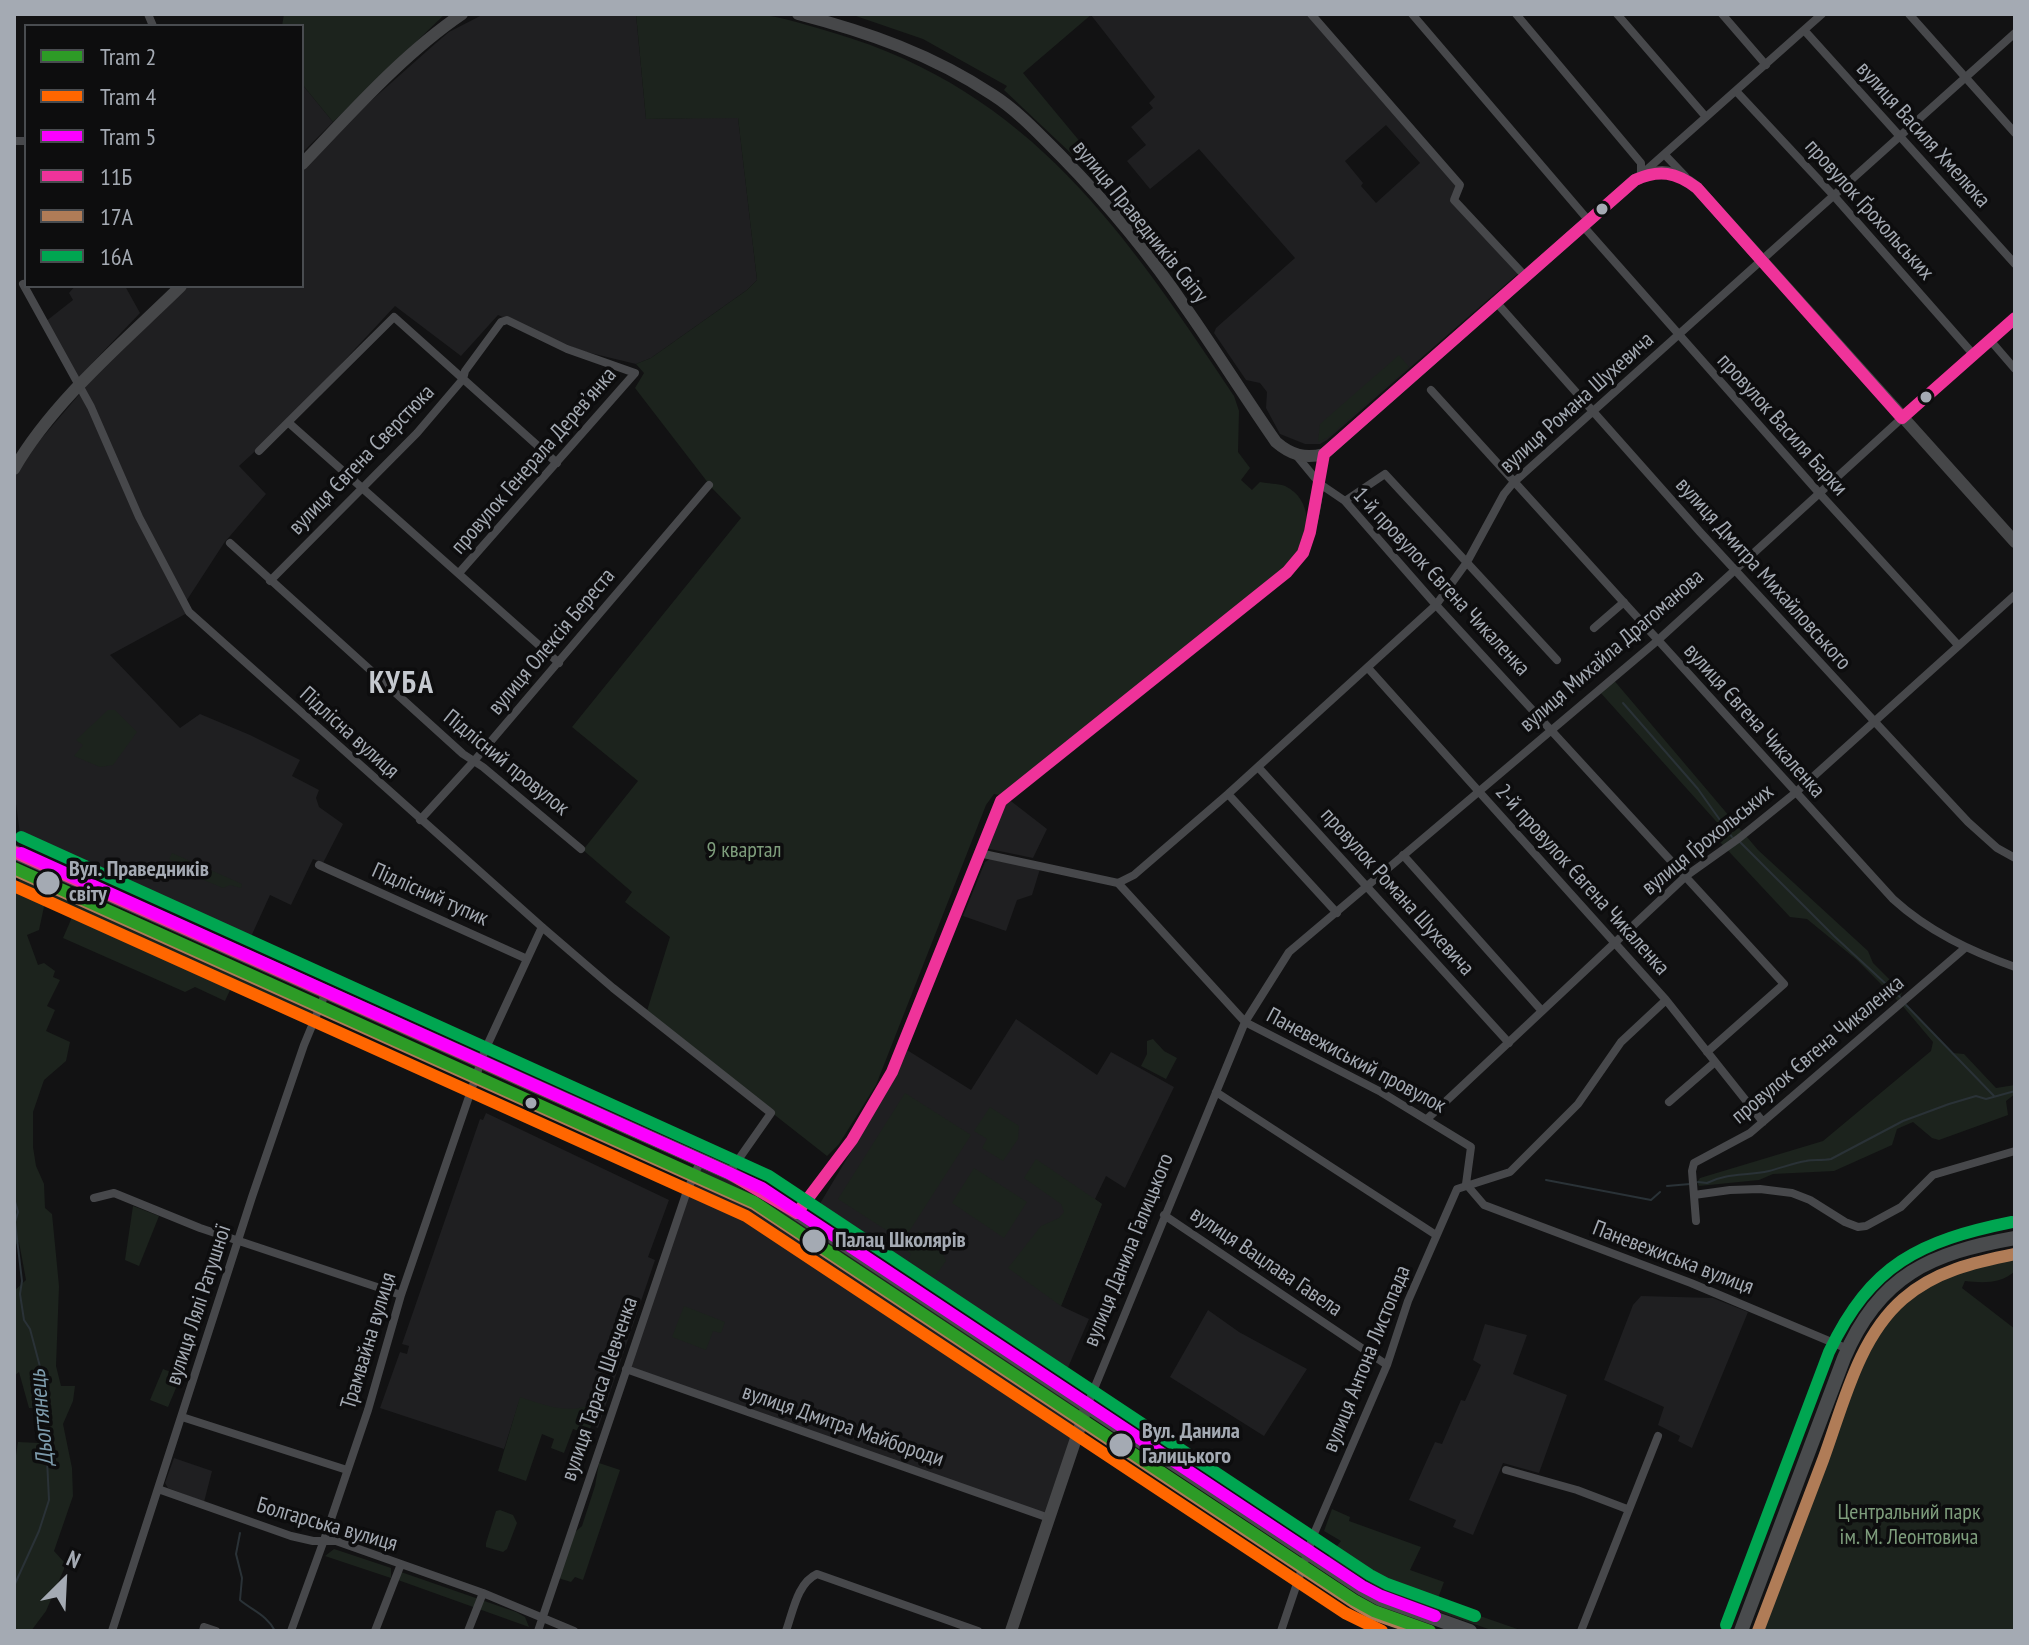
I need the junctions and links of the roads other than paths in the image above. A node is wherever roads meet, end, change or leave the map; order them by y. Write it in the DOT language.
graph roads {
  1 [pos="462,14"];
  2 [pos="798,14"];
  3 [pos="1311,14"];
  4 [pos="1412,14"];
  5 [pos="1516,14"];
  6 [pos="1617,14"];
  7 [pos="1722,14"];
  8 [pos="1822,14"];
  9 [pos="1909,14"];
  10 [pos="1804,30"];
  11 [pos="2015,33"];
  12 [pos="1766,65"];
  13 [pos="1966,77"];
  14 [pos="1736,91"];
  15 [pos="1706,117"];
  16 [pos="2015,133"];
  17 [pos="1900,138"];
  18 [pos="1665,155"];
  19 [pos="304,162"];
  20 [pos="1638,177"];
  21 [pos="1697,188"];
  22 [pos="1834,196"];
  23 [pos="1586,223"];
  24 [pos="1761,260"];
  25 [pos="2015,264"];
  26 [pos="1525,276"];
  27 [pos="25,288"];
  28 [pos="179,288"];
  29 [pos="1496,302"];
  30 [pos="2015,318"];
  31 [pos="1679,335"];
  32 [pos="1990,340"];
  33 [pos="1973,354"];
  34 [pos="2015,369"];
  35 [pos="635,373"];
  36 [pos="463,379"];
  37 [pos="79,386"];
  38 [pos="1431,390"];
  39 [pos="1593,412"];
  40 [pos="1902,418"];
  41 [pos="289,423"];
  42 [pos="259,451"];
  43 [pos="1324,454"];
  44 [pos="1296,455"];
  45 [pos="557,463"];
  46 [pos="14,469"];
  47 [pos="1513,483"];
  48 [pos="1320,484"];
  49 [pos="709,485"];
  50 [pos="362,489"];
  51 [pos="1820,494"];
  52 [pos="1345,501"];
  53 [pos="2015,542"];
  54 [pos="230,543"];
  55 [pos="1467,562"];
  56 [pos="1736,570"];
  57 [pos="459,573"];
  58 [pos="270,581"];
  59 [pos="2015,595"];
  60 [pos="1624,602"];
  61 [pos="1436,605"];
  62 [pos="1594,628"];
  63 [pos="1657,641"];
  64 [pos="1958,645"];
  65 [pos="1557,660"];
  66 [pos="559,663"];
  67 [pos="1368,668"];
  68 [pos="1875,722"];
  69 [pos="1553,730"];
  70 [pos="474,761"];
  71 [pos="1258,767"];
  72 [pos="1478,791"];
  73 [pos="1795,793"];
  74 [pos="1228,794"];
  75 [pos="420,820"];
  76 [pos="581,849"];
  77 [pos="14,852"];
  78 [pos="979,853"];
  79 [pos="1403,855"];
  80 [pos="2015,858"];
  81 [pos="319,865"];
  82 [pos="1686,876"];
  83 [pos="1118,883"];
  84 [pos="1368,886"];
  85 [pos="1337,913"];
  86 [pos="542,927"];
  87 [pos="1614,944"];
  88 [pos="1965,948"];
  89 [pos="527,959"];
  90 [pos="2015,967"];
  91 [pos="326,992"];
  92 [pos="1666,1000"];
  93 [pos="1542,1011"];
  94 [pos="1245,1022"];
  95 [pos="1509,1043"];
  96 [pos="1707,1052"];
  97 [pos="482,1061"];
  98 [pos="1715,1062"];
  99 [pos="1216,1092"];
  100 [pos="1669,1102"];
  101 [pos="1427,1119"];
  102 [pos="1763,1122"];
  103 [pos="2015,1151"];
  104 [pos="701,1160"];
  105 [pos="729,1173"];
  106 [pos="1466,1184"];
  107 [pos="1694,1195"];
  108 [pos="94,1198"];
  109 [pos="797,1213"];
  110 [pos="1164,1215"];
  111 [pos="1696,1221"];
  112 [pos="1436,1235"];
  113 [pos="2015,1238"];
  114 [pos="238,1241"];
  115 [pos="401,1295"];
  116 [pos="1848,1349"];
  117 [pos="1387,1365"];
  118 [pos="626,1369"];
  119 [pos="1087,1406"];
  120 [pos="182,1417"];
  121 [pos="1658,1436"];
  122 [pos="347,1470"];
  123 [pos="1506,1470"];
  124 [pos="158,1489"];
  125 [pos="1627,1509"];
  126 [pos="1049,1518"];
  127 [pos="324,1540"];
  128 [pos="1308,1552"];
  129 [pos="401,1564"];
  130 [pos="483,1593"];
  131 [pos="542,1617"];
  132 [pos="112,1631"];
  133 [pos="203,1631"];
  134 [pos="216,1631"];
  135 [pos="291,1631"];
  136 [pos="375,1631"];
  137 [pos="468,1631"];
  138 [pos="538,1631"];
  139 [pos="574,1631"];
  140 [pos="786,1631"];
  141 [pos="978,1631"];
  142 [pos="1011,1631"];
  143 [pos="1281,1631"];
  144 [pos="1470,1631"];
  145 [pos="1581,1631"];
  146 [pos="1741,1631"];
  1 -- 19 [label="main road"];
  2 -- 44 [label="main road, вулиця Праведників Світу"];
  3 -- 26 [label="street"];
  4 -- 23 [label="street, провулок Василя Барки"];
  5 -- 20 [label="street"];
  6 -- 15 [label="street"];
  7 -- 12 [label="street"];
  8 -- 10 [label="street"];
  9 -- 13 [label="street"];
  10 -- 12 [label="street"];
  10 -- 17 [label="street, вулиця Василя Хмелюка"];
  11 -- 13 [label="street, вулиця Романа Шухевича"];
  12 -- 14 [label="street"];
  13 -- 16 [label="street"];
  13 -- 17 [label="street, вулиця Романа Шухевича"];
  14 -- 15 [label="street"];
  14 -- 22 [label="street, провулок Ґрохольських"];
  15 -- 18 [label="street"];
  17 -- 22 [label="street, вулиця Романа Шухевича"];
  17 -- 25 [label="street, вулиця Василя Хмелюка"];
  18 -- 20 [label="street"];
  18 -- 21 [label="street"];
  20 -- 21 [label="main road"];
  20 -- 23 [label="main road"];
  21 -- 24 [label="main road"];
  22 -- 24 [label="street, вулиця Романа Шухевича"];
  22 -- 33 [label="street, провулок Ґрохольських"];
  23 -- 26 [label="main road"];
  23 -- 31 [label="street, провулок Василя Барки"];
  24 -- 31 [label="street, вулиця Романа Шухевича"];
  24 -- 40 [label="main road"];
  26 -- 29 [label="main road"];
  27 -- 37 [label="street, Підлісна вулиця"];
  28 -- 37 [label="main road"];
  29 -- 39 [label="street, вулиця Дмитра Михайловського"];
  29 -- 43 [label="main road"];
  30 -- 32 [label="street, вулиця Михайла Драгоманова"];
  31 -- 39 [label="street, вулиця Романа Шухевича"];
  31 -- 51 [label="street, провулок Василя Барки"];
  32 -- 33 [label="street, вулиця Михайла Драгоманова"];
  32 -- 34 [label="street"];
  33 -- 40 [label="street, вулиця Михайла Драгоманова"];
  35 -- 36 [label="street, вулиця Євгена Сверстюка"];
  35 -- 45 [label="street, провулок Генерала Деревʼянка"];
  36 -- 41 [label="street"];
  36 -- 45 [label="street"];
  36 -- 50 [label="street, вулиця Євгена Сверстюка"];
  37 -- 46 [label="main road"];
  37 -- 75 [label="street, Підлісна вулиця"];
  38 -- 47 [label="street, вулиця Євгена Чикаленка"];
  39 -- 47 [label="street, вулиця Романа Шухевича"];
  39 -- 56 [label="street, вулиця Дмитра Михайловського"];
  40 -- 51 [label="street, вулиця Михайла Драгоманова"];
  40 -- 53 [label="main road"];
  41 -- 42 [label="street"];
  41 -- 50 [label="street"];
  43 -- 44 [label="main road"];
  43 -- 48 [label="street"];
  44 -- 48 [label="street, 1-й провулок Євгена Чикаленка"];
  45 -- 57 [label="street, провулок Генерала Деревʼянка"];
  47 -- 55 [label="street, вулиця Романа Шухевича"];
  47 -- 60 [label="street, вулиця Євгена Чикаленка"];
  48 -- 52 [label="street, 1-й провулок Євгена Чикаленка"];
  48 -- 78 [label="street"];
  49 -- 66 [label="street, вулиця Олексія Береста"];
  50 -- 57 [label="street"];
  50 -- 58 [label="street, вулиця Євгена Сверстюка"];
  51 -- 56 [label="street, вулиця Михайла Драгоманова"];
  51 -- 64 [label="street, провулок Василя Барки"];
  52 -- 55 [label="street"];
  52 -- 61 [label="street, 1-й провулок Євгена Чикаленка"];
  54 -- 58 [label="street, Підлісний провулок"];
  55 -- 61 [label="street, вулиця Романа Шухевича"];
  55 -- 65 [label="street"];
  56 -- 63 [label="street, вулиця Михайла Драгоманова"];
  56 -- 68 [label="street, вулиця Дмитра Михайловського"];
  57 -- 66 [label="street"];
  58 -- 70 [label="street, Підлісний провулок"];
  59 -- 64 [label="street, вулиця Ґрохольських"];
  60 -- 62 [label="street"];
  60 -- 63 [label="street, вулиця Євгена Чикаленка"];
  61 -- 67 [label="street, вулиця Романа Шухевича"];
  61 -- 69 [label="street, 1-й провулок Євгена Чикаленка"];
  63 -- 69 [label="street, вулиця Михайла Драгоманова"];
  63 -- 73 [label="street, вулиця Євгена Чикаленка"];
  64 -- 68 [label="street, вулиця Ґрохольських"];
  66 -- 70 [label="street, вулиця Олексія Береста"];
  67 -- 71 [label="street, вулиця Романа Шухевича"];
  67 -- 72 [label="street, 2-й провулок Євгена Чикаленка"];
  68 -- 73 [label="street, вулиця Ґрохольських"];
  68 -- 80 [label="street, вулиця Дмитра Михайловського"];
  69 -- 72 [label="street, вулиця Михайла Драгоманова"];
  69 -- 82 [label="street, 1-й провулок Євгена Чикаленка"];
  70 -- 75 [label="street, вулиця Олексія Береста"];
  70 -- 76 [label="street, Підлісний провулок"];
  71 -- 74 [label="street, вулиця Романа Шухевича"];
  71 -- 84 [label="street, провулок Романа Шухевича"];
  72 -- 79 [label="street, вулиця Михайла Драгоманова"];
  72 -- 87 [label="street, 2-й провулок Євгена Чикаленка"];
  73 -- 82 [label="street, вулиця Ґрохольських"];
  73 -- 88 [label="street, вулиця Євгена Чикаленка"];
  74 -- 83 [label="street, вулиця Романа Шухевича"];
  74 -- 85 [label="street"];
  75 -- 86 [label="street, Підлісна вулиця"];
  77 -- 91 [label="main road"];
  78 -- 83 [label="street"];
  78 -- 109 [label="street"];
  79 -- 84 [label="street, вулиця Михайла Драгоманова"];
  79 -- 93 [label="street"];
  81 -- 89 [label="street, Підлісний тупик"];
  82 -- 87 [label="street, вулиця Ґрохольських"];
  82 -- 96 [label="street, 1-й провулок Євгена Чикаленка"];
  83 -- 94 [label="street, Паневежиський провулок"];
  84 -- 85 [label="street, вулиця Михайла Драгоманова"];
  84 -- 95 [label="street, провулок Романа Шухевича"];
  85 -- 94 [label="street, вулиця Михайла Драгоманова"];
  86 -- 89 [label="street, Трамвайна вулиця"];
  86 -- 105 [label="street, Підлісна вулиця"];
  87 -- 92 [label="street, 2-й провулок Євгена Чикаленка"];
  87 -- 93 [label="street, вулиця Ґрохольських"];
  88 -- 90 [label="street, вулиця Євгена Чикаленка"];
  88 -- 102 [label="street, провулок Євгена Чикаленка"];
  89 -- 97 [label="street, Трамвайна вулиця"];
  91 -- 97 [label="main road"];
  91 -- 114 [label="street, вулиця Лялі Ратушної"];
  92 -- 96 [label="street, 2-й провулок Євгена Чикаленка"];
  92 -- 106 [label="street"];
  93 -- 95 [label="street, вулиця Ґрохольських"];
  94 -- 99 [label="street, вулиця Данила Галицького"];
  94 -- 101 [label="street, Паневежиський провулок"];
  95 -- 101 [label="street, вулиця Ґрохольських"];
  96 -- 98 [label="street, 2-й провулок Євгена Чикаленка"];
  97 -- 104 [label="main road"];
  97 -- 115 [label="street, Трамвайна вулиця"];
  98 -- 100 [label="street"];
  98 -- 102 [label="street, 2-й провулок Євгена Чикаленка"];
  99 -- 110 [label="street, вулиця Данила Галицького"];
  99 -- 112 [label="street"];
  101 -- 106 [label="street, Паневежиський провулок"];
  102 -- 107 [label="street, провулок Євгена Чикаленка"];
  103 -- 107 [label="street"];
  104 -- 105 [label="main road"];
  104 -- 118 [label="street, вулиця Тараса Шевченка"];
  105 -- 109 [label="main road"];
  106 -- 112 [label="street, вулиця Антона Листопада"];
  106 -- 116 [label="street, Паневежиська вулиця"];
  107 -- 111 [label="street, провулок Євгена Чикаленка"];
  108 -- 114 [label="street"];
  109 -- 119 [label="main road"];
  110 -- 117 [label="street, вулиця Вацлава Гавела"];
  110 -- 119 [label="street, вулиця Данила Галицького"];
  112 -- 117 [label="street, вулиця Антона Листопада"];
  113 -- 116 [label="main road"];
  114 -- 115 [label="street"];
  114 -- 120 [label="street, вулиця Лялі Ратушної"];
  115 -- 122 [label="street, Трамвайна вулиця"];
  116 -- 146 [label="main road"];
  117 -- 128 [label="street, вулиця Антона Листопада"];
  118 -- 126 [label="street, вулиця Дмитра Майбороди"];
  118 -- 131 [label="street, вулиця Тараса Шевченка"];
  119 -- 126 [label="main road, вулиця Данила Галицького"];
  119 -- 128 [label="main road"];
  120 -- 122 [label="street"];
  120 -- 124 [label="street, вулиця Лялі Ратушної"];
  121 -- 125 [label="street"];
  122 -- 127 [label="street, Трамвайна вулиця"];
  123 -- 125 [label="street"];
  124 -- 127 [label="street, Болгарська вулиця"];
  124 -- 132 [label="street, вулиця Лялі Ратушної"];
  125 -- 145 [label="street"];
  126 -- 142 [label="main road, вулиця Данила Галицького"];
  127 -- 129 [label="street, Болгарська вулиця"];
  127 -- 135 [label="street, Трамвайна вулиця"];
  128 -- 143 [label="street, вулиця Антона Листопада"];
  128 -- 144 [label="main road"];
  129 -- 130 [label="street, Болгарська вулиця"];
  129 -- 136 [label="street"];
  130 -- 131 [label="street, Болгарська вулиця"];
  130 -- 137 [label="street"];
  131 -- 138 [label="street, вулиця Тараса Шевченка"];
  131 -- 139 [label="street, Болгарська вулиця"];
  133 -- 134 [label="street"];
  140 -- 141 [label="street"];
}
